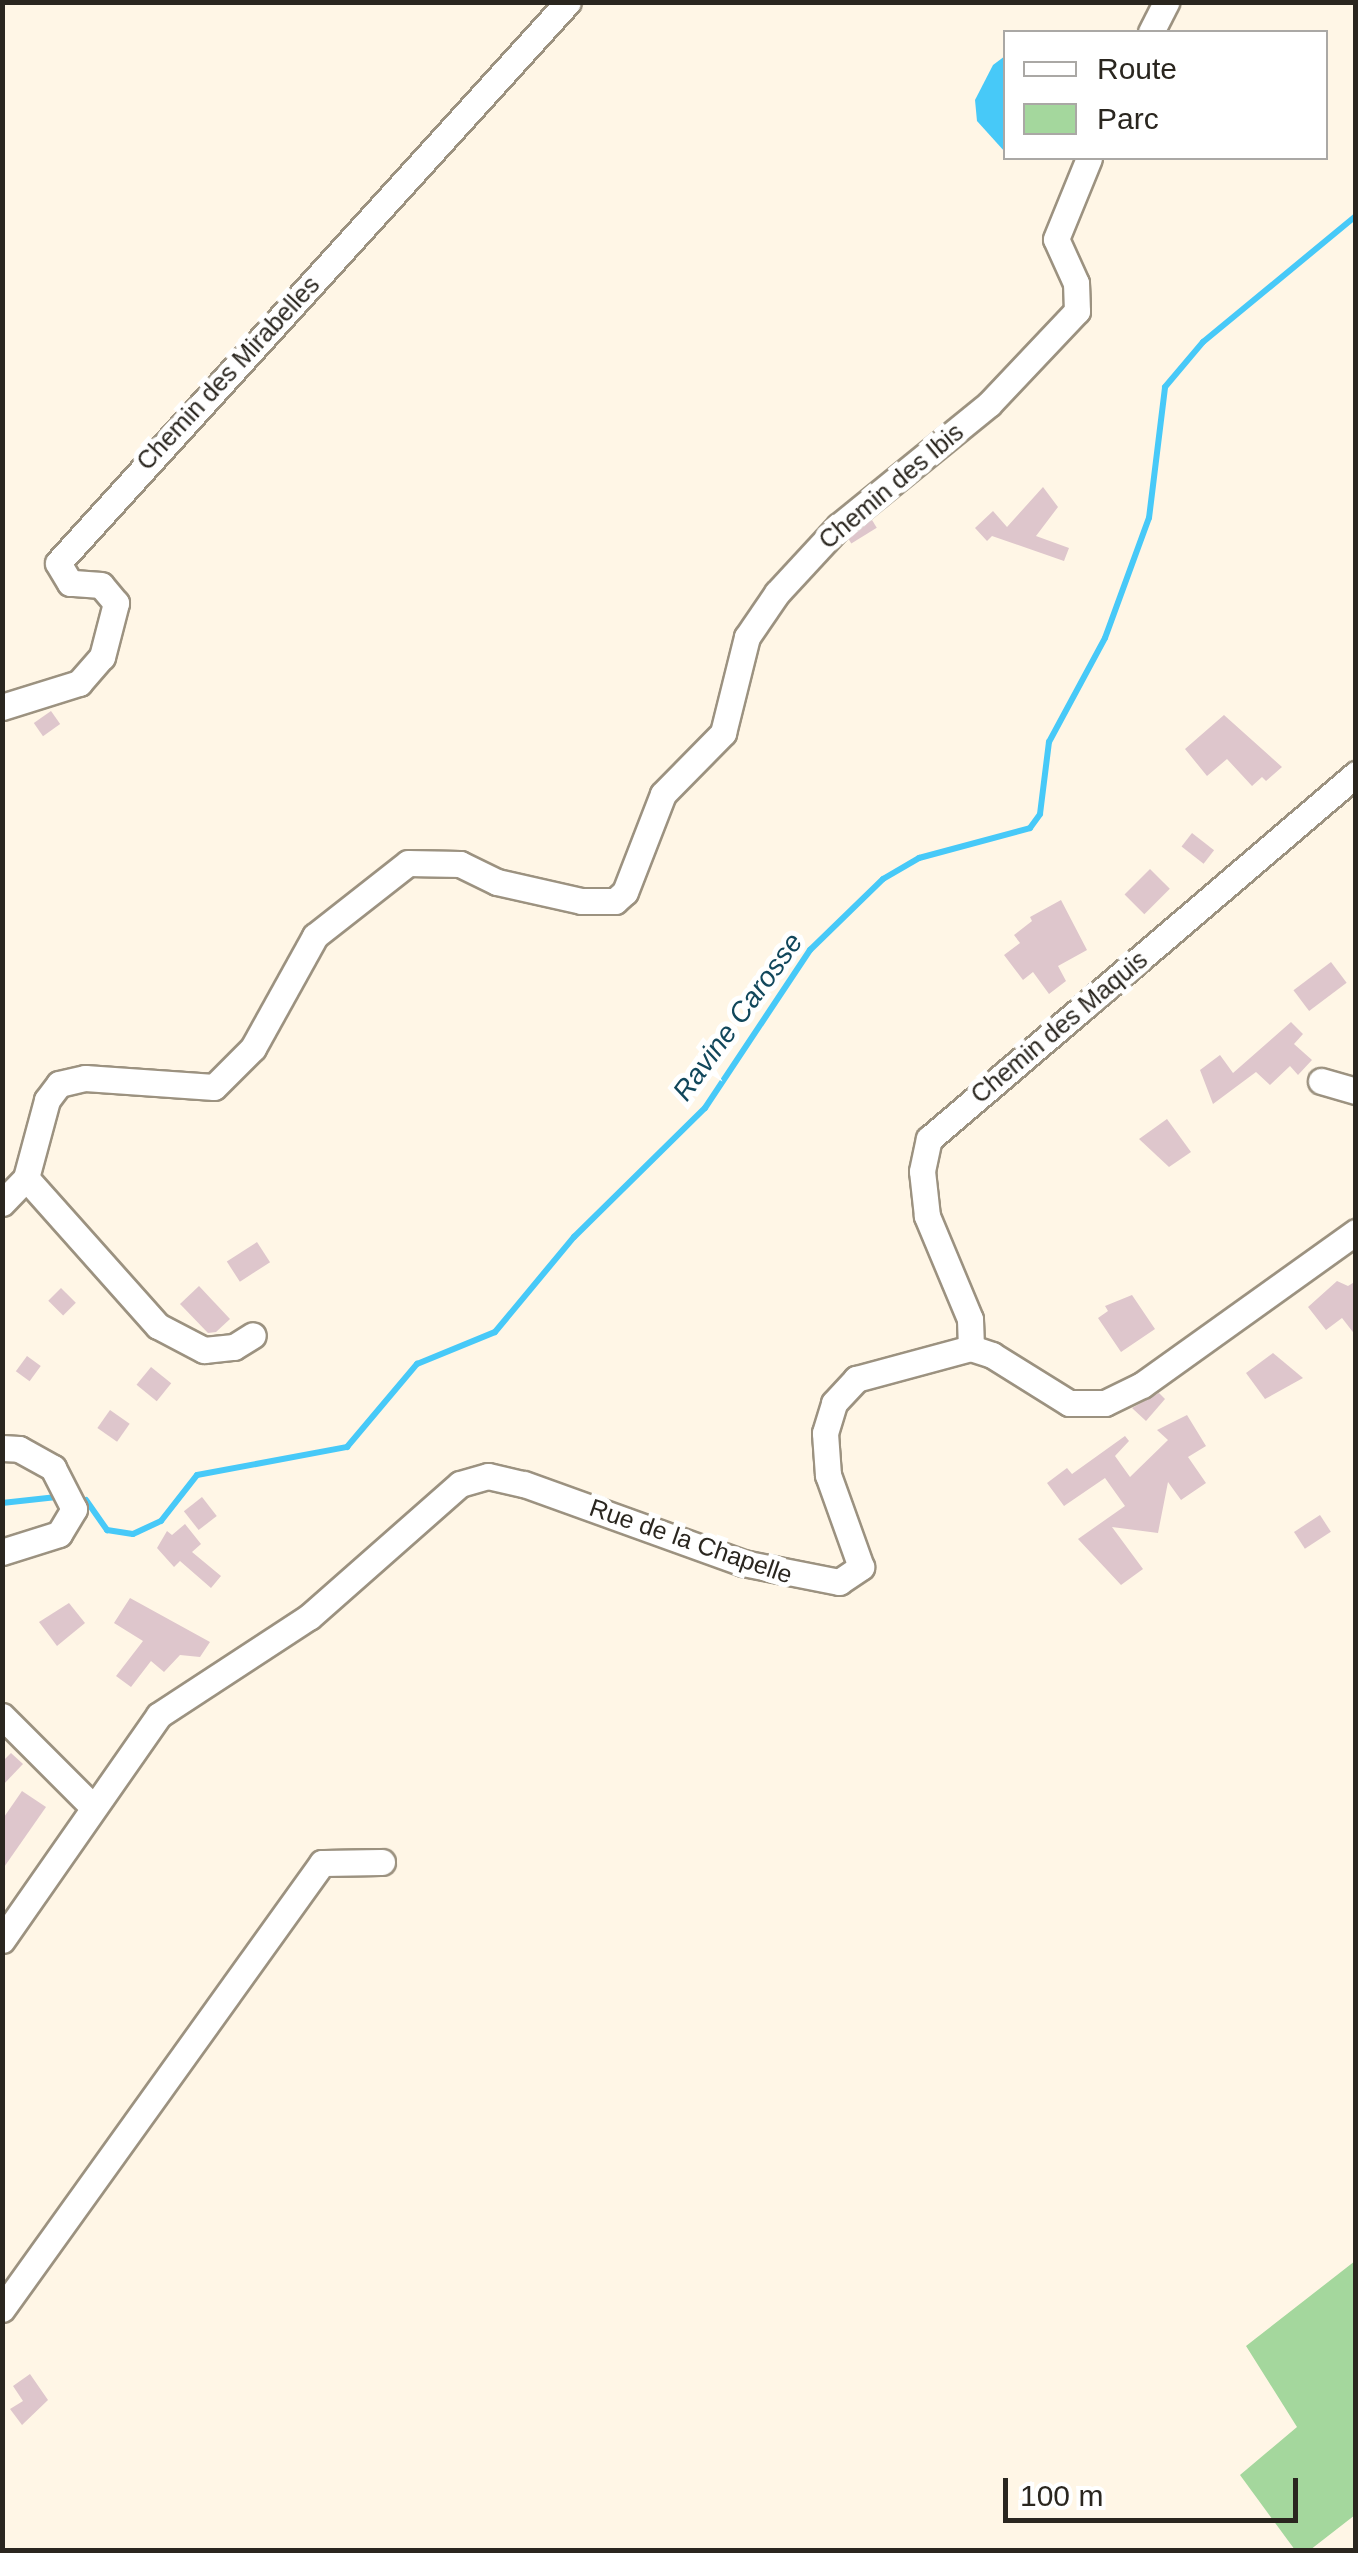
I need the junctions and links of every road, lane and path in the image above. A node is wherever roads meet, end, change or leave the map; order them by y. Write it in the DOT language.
graph roads {
  1 [pos="568,2"];
  2 [pos="1166,2"];
  3 [pos="1152,30"];
  4 [pos="1089,160"];
  5 [pos="2,706"];
  6 [pos="1356,774"];
  7 [pos="1321,1081"];
  8 [pos="1356,1092"];
  9 [pos="26,1178"];
  10 [pos="2,1203"];
  11 [pos="1356,1232"];
  12 [pos="252,1334"];
  13 [pos="970,1348"];
  14 [pos="2,1448"];
  15 [pos="2,1552"];
  16 [pos="2,1716"];
  17 [pos="91,1805"];
  18 [pos="382,1862"];
  19 [pos="2,1940"];
  20 [pos="2,2309"];
  1 -- 5 [label="street, Chemin des Mirabelles"];
  2 -- 3 [label="street"];
  4 -- 9 [label="street, Chemin des Ibis"];
  6 -- 13 [label="street, Chemin des Maquis"];
  7 -- 8 [label="street"];
  9 -- 10 [label="street, Chemin des Ibis"];
  9 -- 12 [label="street"];
  11 -- 13 [label="street"];
  13 -- 17 [label="street, Rue de la Chapelle"];
  14 -- 15 [label="street"];
  16 -- 17 [label="street"];
  17 -- 19 [label="street, Rue de la Chapelle"];
  18 -- 20 [label="street"];
}
